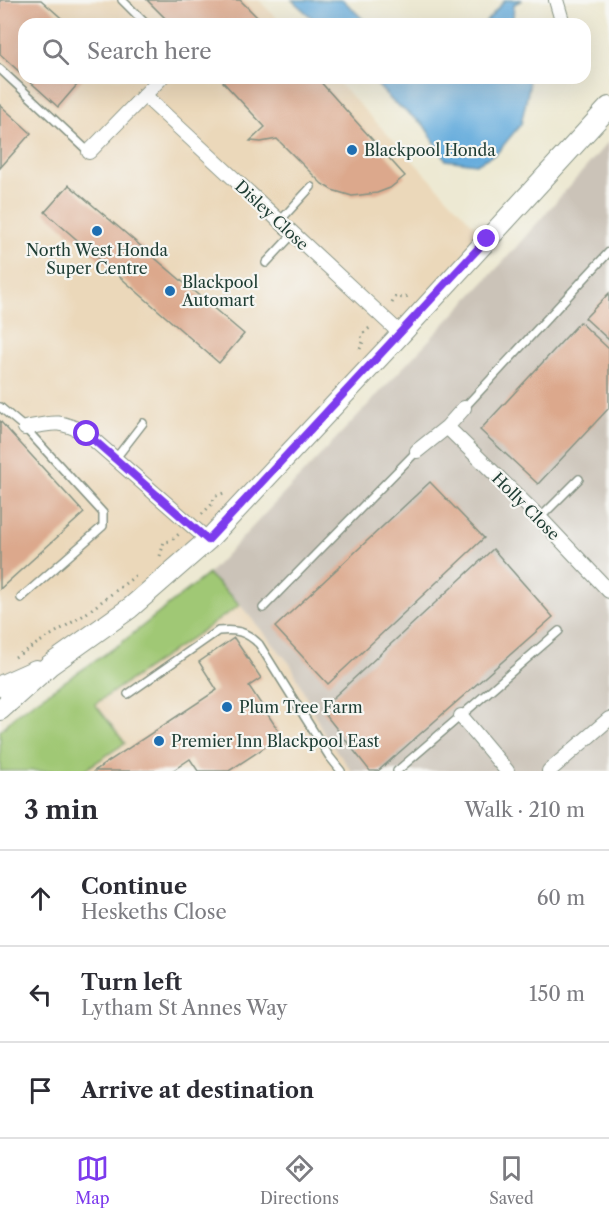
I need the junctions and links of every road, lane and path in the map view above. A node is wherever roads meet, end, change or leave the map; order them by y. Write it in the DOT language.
graph roads {
  1 [pos="122,0"];
  2 [pos="556,0"];
  3 [pos="140,18"];
  4 [pos="561,18"];
  5 [pos="0,69"];
  6 [pos="154,84"];
  7 [pos="144,95"];
  8 [pos="609,107"];
  9 [pos="89,152"];
  10 [pos="311,187"];
  11 [pos="279,222"];
  12 [pos="293,234"];
  13 [pos="609,252"];
  14 [pos="266,263"];
  15 [pos="381,315"];
  16 [pos="401,334"];
  17 [pos="353,357"];
  18 [pos="0,406"];
  19 [pos="464,408"];
  20 [pos="143,423"];
  21 [pos="447,427"];
  22 [pos="25,428"];
  23 [pos="417,451"];
  24 [pos="116,458"];
  25 [pos="579,479"];
  26 [pos="233,484"];
  27 [pos="540,518"];
  28 [pos="191,524"];
  29 [pos="208,540"];
  30 [pos="155,562"];
  31 [pos="140,572"];
  32 [pos="606,589"];
  33 [pos="21,598"];
  34 [pos="609,602"];
  35 [pos="263,608"];
  36 [pos="559,631"];
  37 [pos="10,659"];
  38 [pos="50,664"];
  39 [pos="0,686"];
  40 [pos="128,694"];
  41 [pos="0,710"];
  42 [pos="461,716"];
  43 [pos="609,719"];
  44 [pos="341,771"];
  45 [pos="397,771"];
  46 [pos="507,771"];
  47 [pos="549,771"];
  1 -- 3 [label="lane"];
  2 -- 4 [label="street"];
  5 -- 9 [label="lane"];
  6 -- 7 [label="street"];
  7 -- 9 [label="street"];
  7 -- 11 [label="street, Disley Close"];
  8 -- 16 [label="main road"];
  10 -- 11 [label="lane"];
  11 -- 12 [label="street, Disley Close"];
  12 -- 14 [label="lane"];
  12 -- 15 [label="street, Disley Close"];
  13 -- 19 [label="lane"];
  15 -- 16 [label="street, Disley Close"];
  15 -- 17 [label="path"];
  16 -- 29 [label="main road"];
  18 -- 22 [label="lane"];
  19 -- 21 [label="street"];
  20 -- 24 [label="lane"];
  21 -- 23 [label="street"];
  21 -- 27 [label="street, Holly Close"];
  22 -- 24 [label="street"];
  22 -- 33 [label="lane"];
  23 -- 35 [label="lane"];
  24 -- 28 [label="street"];
  25 -- 27 [label="lane"];
  26 -- 28 [label="path"];
  27 -- 32 [label="street, Holly Close"];
  28 -- 29 [label="street"];
  28 -- 30 [label="path"];
  29 -- 38 [label="main road"];
  31 -- 37 [label="path"];
  32 -- 34 [label="street, Holly Close"];
  36 -- 42 [label="lane"];
  38 -- 39 [label="main road"];
  38 -- 41 [label="main road"];
  40 -- 44 [label="lane"];
  42 -- 45 [label="lane"];
  42 -- 46 [label="street"];
  43 -- 47 [label="street"];
}
